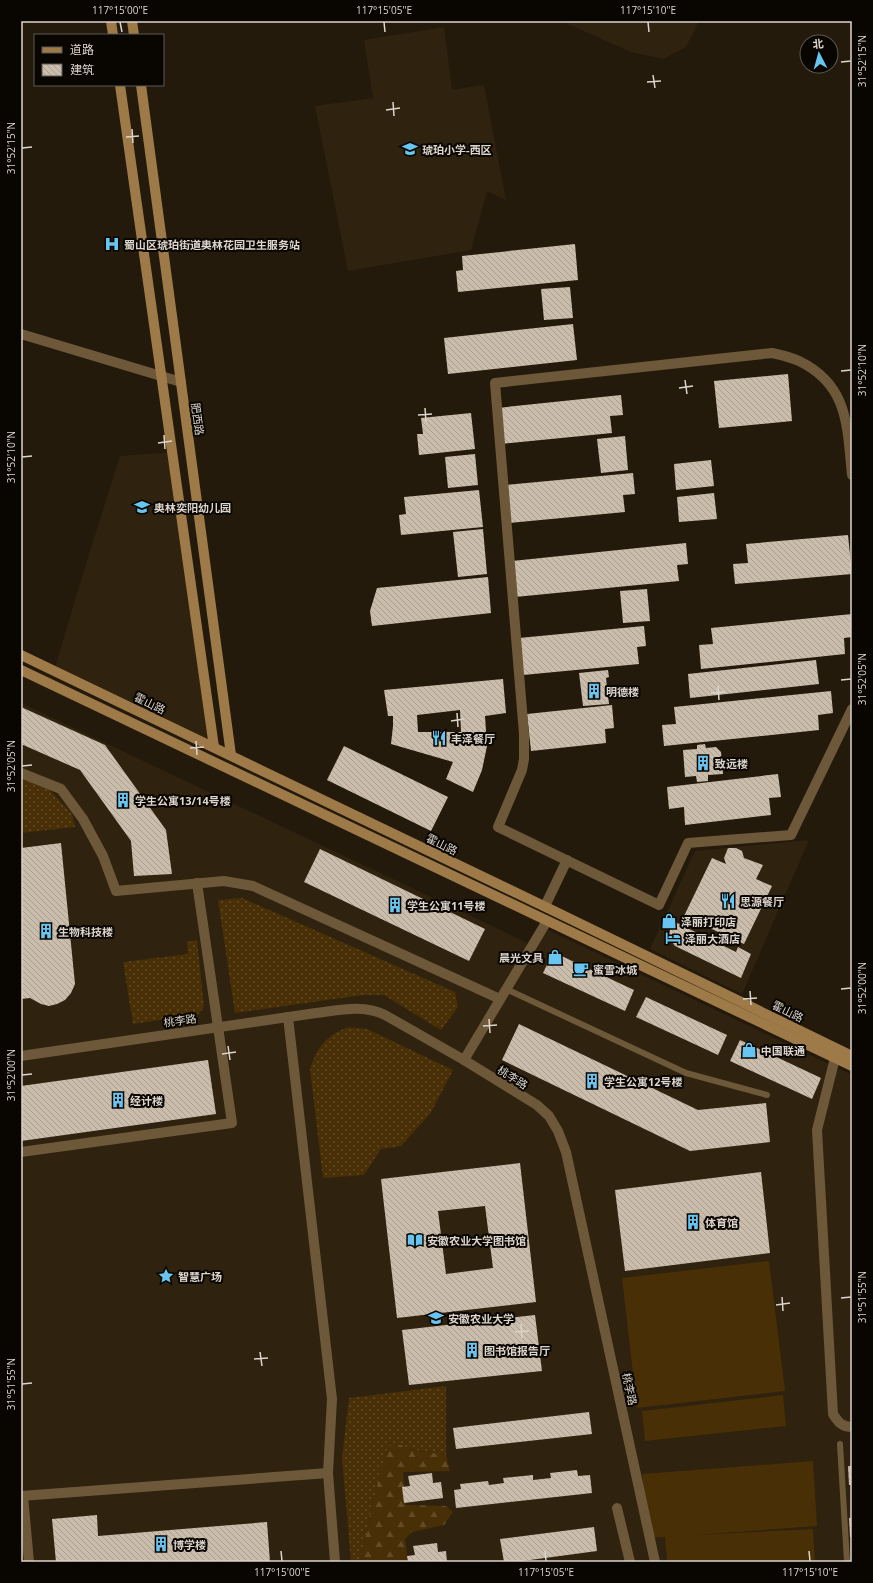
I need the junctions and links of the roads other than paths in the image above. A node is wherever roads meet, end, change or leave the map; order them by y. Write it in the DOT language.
graph roads {
  1 [pos="110,21"];
  2 [pos="132,21"];
  3 [pos="112,34"];
  4 [pos="134,34"];
  5 [pos="120,86"];
  6 [pos="141,86"];
  7 [pos="21,334"];
  8 [pos="161,377"];
  9 [pos="180,382"];
  10 [pos="852,474"];
  11 [pos="21,655"];
  12 [pos="21,670"];
  13 [pos="852,709"];
  14 [pos="214,747"];
  15 [pos="231,756"];
  16 [pos="21,773"];
  17 [pos="567,860"];
  18 [pos="196,883"];
  19 [pos="545,906"];
  20 [pos="547,921"];
  21 [pos="506,990"];
  22 [pos="500,999"];
  23 [pos="288,1017"];
  24 [pos="217,1027"];
  25 [pos="21,1056"];
  26 [pos="852,1056"];
  27 [pos="835,1058"];
  28 [pos="464,1060"];
  29 [pos="852,1066"];
  30 [pos="768,1095"];
  31 [pos="21,1152"];
  32 [pos="852,1427"];
  33 [pos="840,1444"];
  34 [pos="328,1473"];
  35 [pos="22,1496"];
  36 [pos="617,1508"];
  37 [pos="29,1562"];
  38 [pos="334,1562"];
  39 [pos="630,1562"];
  40 [pos="655,1562"];
  41 [pos="847,1562"];
  1 -- 3 [label="main road"];
  2 -- 4 [label="main road"];
  5 -- 8 [label="main road"];
  6 -- 9 [label="main road, 肥西路"];
  7 -- 8 [label="street"];
  8 -- 9 [label="street"];
  8 -- 14 [label="main road"];
  9 -- 15 [label="main road, 肥西路"];
  10 -- 17 [label="street"];
  11 -- 14 [label="main road, 霍山路"];
  12 -- 20 [label="main road, 霍山路"];
  13 -- 17 [label="street"];
  14 -- 15 [label="main road, 霍山路"];
  15 -- 19 [label="main road, 霍山路"];
  16 -- 18 [label="street"];
  17 -- 19 [label="street"];
  18 -- 22 [label="street"];
  18 -- 24 [label="street"];
  19 -- 26 [label="main road, 霍山路"];
  20 -- 21 [label="street"];
  20 -- 27 [label="main road, 霍山路"];
  21 -- 22 [label="street"];
  21 -- 30 [label="lane"];
  22 -- 28 [label="street"];
  23 -- 24 [label="street, 桃李路"];
  23 -- 28 [label="street, 桃李路"];
  23 -- 34 [label="street"];
  24 -- 25 [label="street, 桃李路"];
  24 -- 31 [label="street"];
  27 -- 29 [label="main road, 霍山路"];
  27 -- 32 [label="street"];
  28 -- 40 [label="street, 桃李路"];
  33 -- 41 [label="lane"];
  34 -- 35 [label="street"];
  34 -- 38 [label="street"];
  35 -- 37 [label="street"];
  36 -- 39 [label="street"];
}
